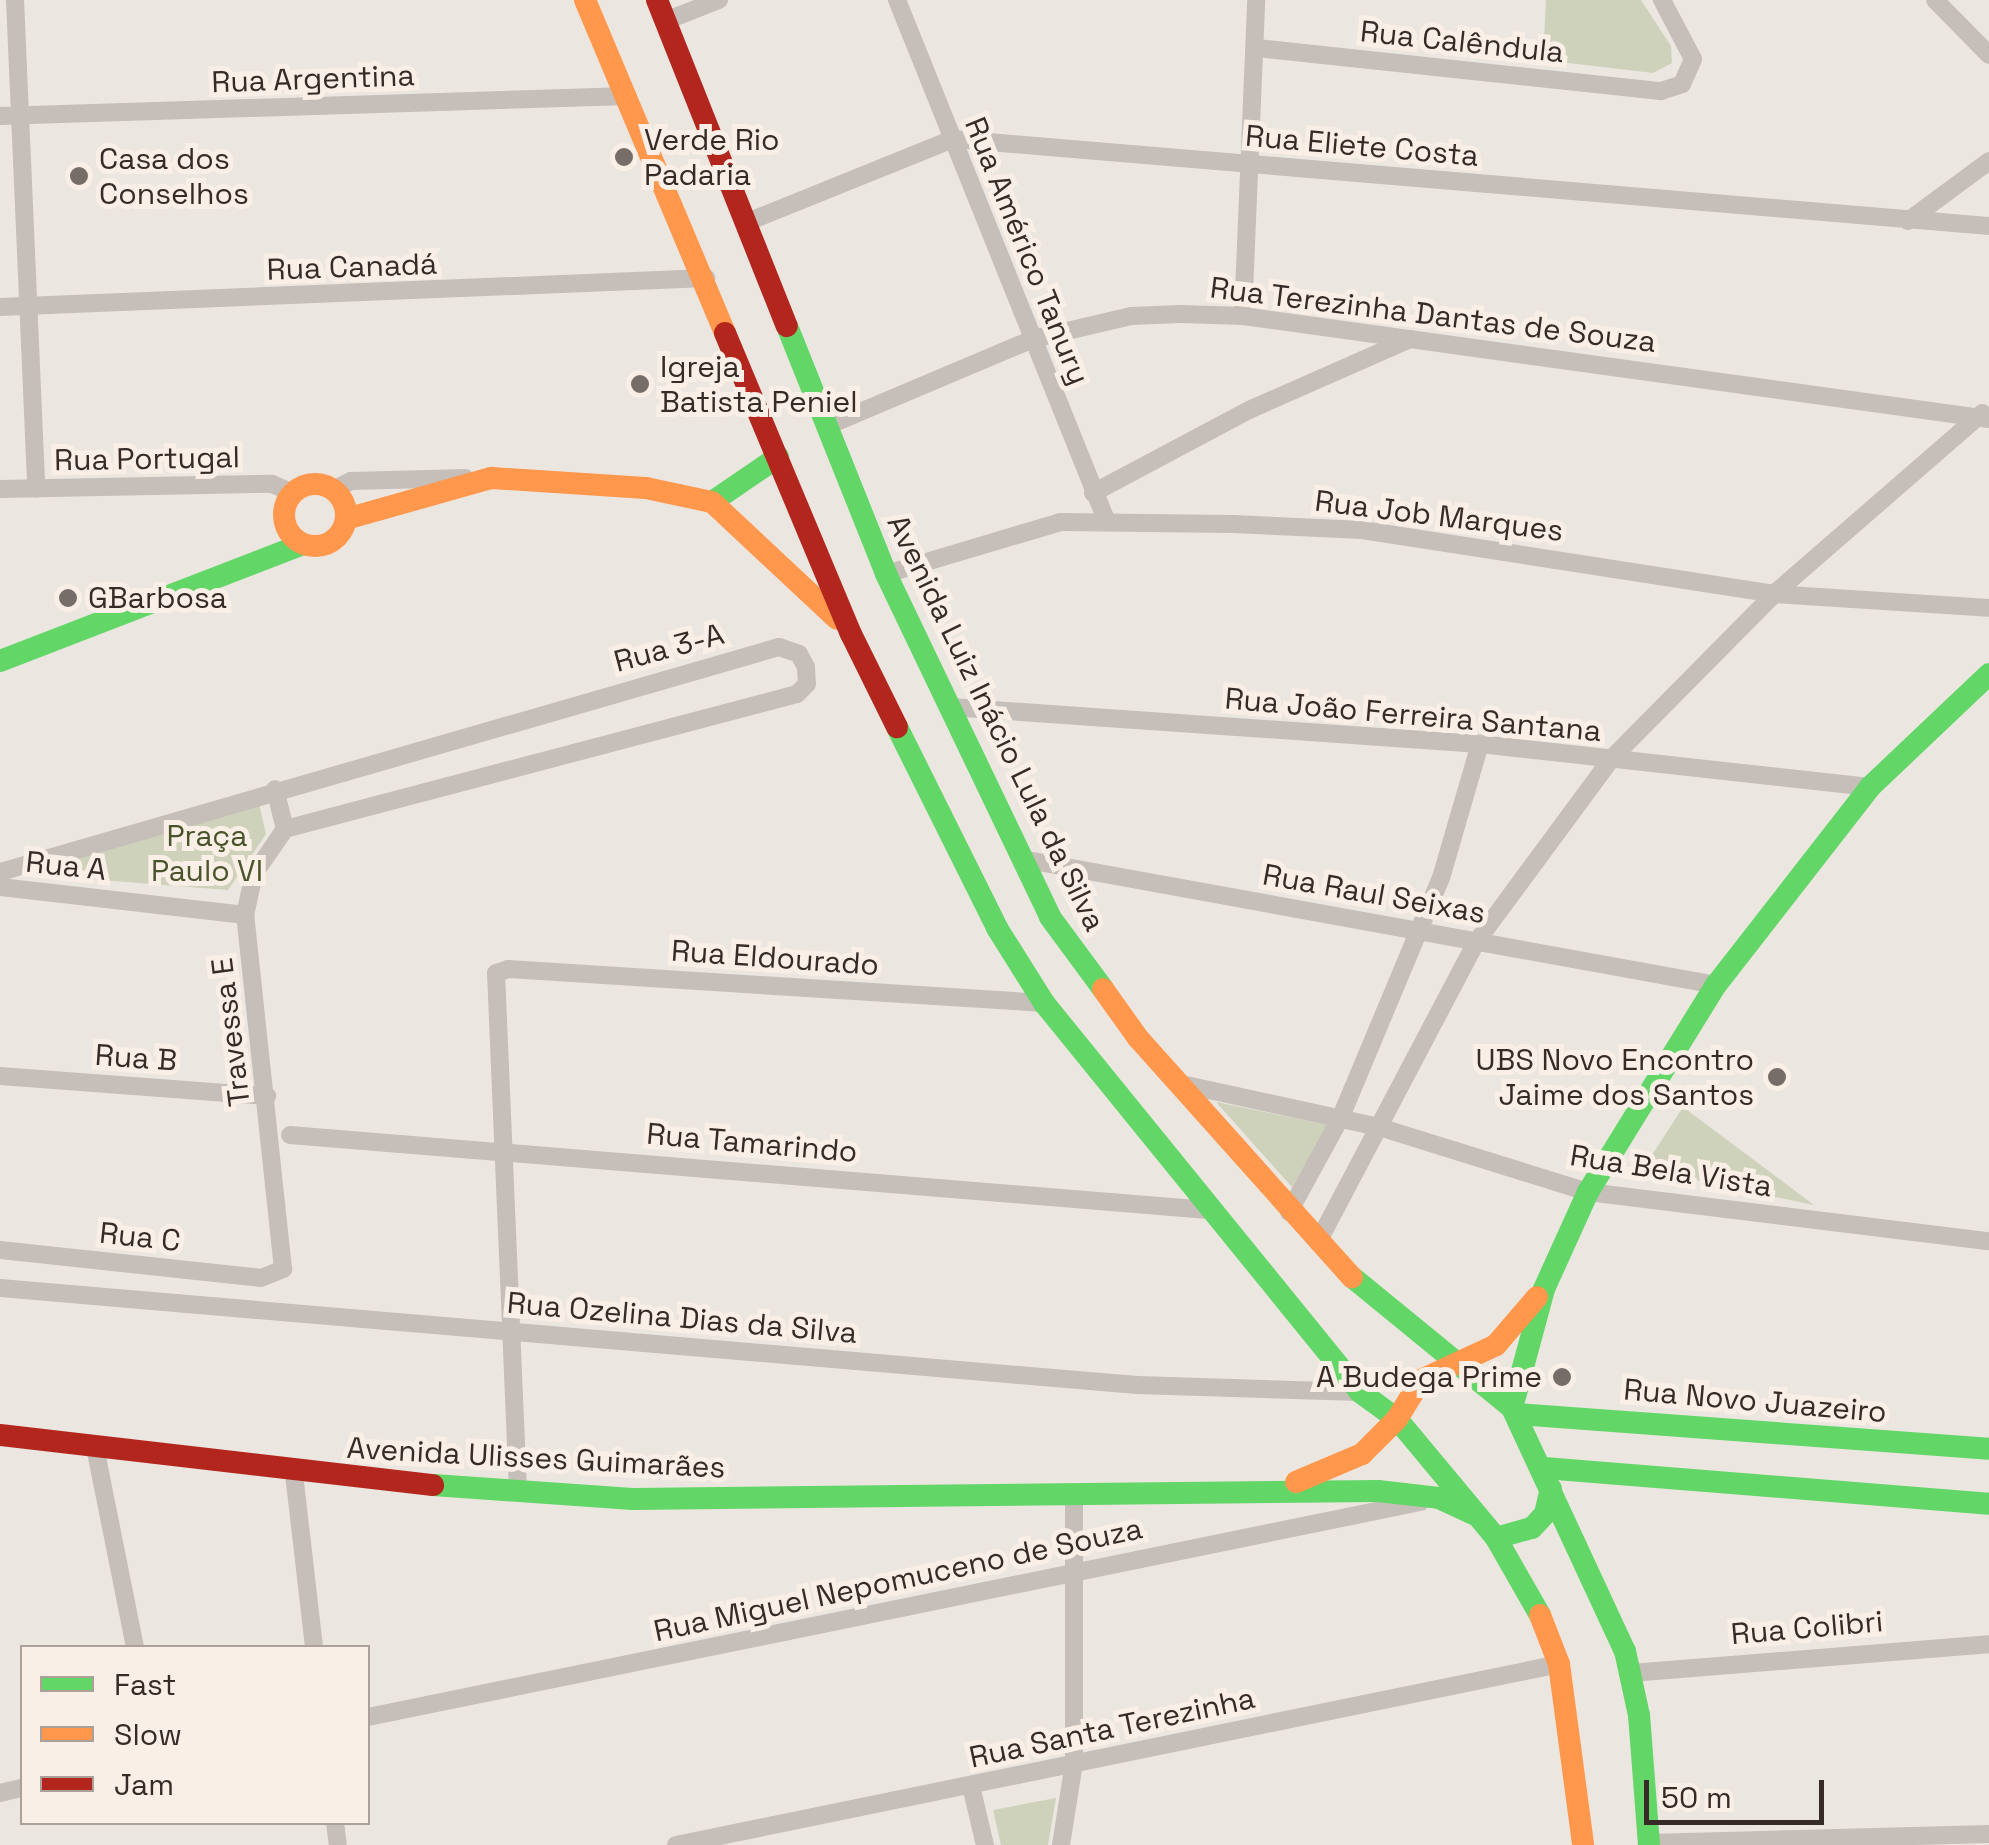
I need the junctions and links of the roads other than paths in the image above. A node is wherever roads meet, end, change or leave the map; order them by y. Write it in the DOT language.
graph roads {
  1 [pos="15,0"];
  2 [pos="585,0"];
  3 [pos="719,0"];
  4 [pos="897,0"];
  5 [pos="1256,0"];
  6 [pos="1662,0"];
  7 [pos="1936,0"];
  8 [pos="661,11"];
  9 [pos="1257,48"];
  10 [pos="1989,55"];
  11 [pos="628,96"];
  12 [pos="10,116"];
  13 [pos="953,139"];
  14 [pos="1989,161"];
  15 [pos="1250,164"];
  16 [pos="1908,221"];
  17 [pos="745,223"];
  18 [pos="1989,226"];
  19 [pos="706,278"];
  20 [pos="28,305"];
  21 [pos="0,306"];
  22 [pos="1242,316"];
  23 [pos="1410,338"];
  24 [pos="1033,339"];
  25 [pos="1984,415"];
  26 [pos="827,426"];
  27 [pos="778,457"];
  28 [pos="491,478"];
  29 [pos="36,489"];
  30 [pos="0,490"];
  31 [pos="333,490"];
  32 [pos="1093,493"];
  33 [pos="293,494"];
  34 [pos="712,502"];
  35 [pos="346,519"];
  36 [pos="1106,522"];
  37 [pos="304,544"];
  38 [pos="886,574"];
  39 [pos="1774,594"];
  40 [pos="1989,608"];
  41 [pos="851,634"];
  42 [pos="0,661"];
  43 [pos="1989,674"];
  44 [pos="950,708"];
  45 [pos="1480,744"];
  46 [pos="1611,759"];
  47 [pos="1870,787"];
  48 [pos="274,789"];
  49 [pos="286,829"];
  50 [pos="1022,859"];
  51 [pos="0,872"];
  52 [pos="0,887"];
  53 [pos="245,915"];
  54 [pos="1418,930"];
  55 [pos="1477,940"];
  56 [pos="1716,985"];
  57 [pos="1044,1002"];
  58 [pos="0,1076"];
  59 [pos="1176,1082"];
  60 [pos="267,1096"];
  61 [pos="1340,1119"];
  62 [pos="1380,1127"];
  63 [pos="290,1135"];
  64 [pos="502,1149"];
  65 [pos="1588,1192"];
  66 [pos="1208,1210"];
  67 [pos="1289,1212"];
  68 [pos="1989,1241"];
  69 [pos="1318,1242"];
  70 [pos="0,1250"];
  71 [pos="274,1276"];
  72 [pos="0,1288"];
  73 [pos="1544,1289"];
  74 [pos="509,1331"];
  75 [pos="1462,1364"];
  76 [pos="1360,1392"];
  77 [pos="1514,1411"];
  78 [pos="1397,1418"];
  79 [pos="0,1434"];
  80 [pos="95,1448"];
  81 [pos="1989,1449"];
  82 [pos="294,1474"];
  83 [pos="1548,1478"];
  84 [pos="1252,1490"];
  85 [pos="518,1491"];
  86 [pos="1074,1494"];
  87 [pos="1439,1498"];
  88 [pos="1989,1504"];
  89 [pos="1482,1518"];
  90 [pos="1496,1538"];
  91 [pos="1075,1572"];
  92 [pos="1989,1644"];
  93 [pos="134,1645"];
  94 [pos="314,1645"];
  95 [pos="1559,1664"];
  96 [pos="1631,1672"];
  97 [pos="370,1717"];
  98 [pos="1074,1763"];
  99 [pos="971,1786"];
  100 [pos="1989,1834"];
  101 [pos="1649,1844"];
  102 [pos="676,1845"];
  103 [pos="985,1845"];
  104 [pos="1061,1845"];
  105 [pos="1583,1845"];
  1 -- 12 [label="street"];
  2 -- 11 [label="street"];
  3 -- 8 [label="street"];
  4 -- 13 [label="street, Rua Américo Tanury"];
  5 -- 9 [label="street"];
  6 -- 9 [label="street, Rua Calêndula"];
  7 -- 10 [label="street"];
  8 -- 17 [label="street, Avenida Luiz Inácio Lula da Silva"];
  9 -- 15 [label="street"];
  11 -- 12 [label="street, Rua Argentina"];
  11 -- 19 [label="street"];
  12 -- 20 [label="street"];
  13 -- 15 [label="street, Rua Eliete Costa"];
  13 -- 17 [label="street, Rua Eliete Costa"];
  13 -- 24 [label="street, Rua Américo Tanury"];
  14 -- 16 [label="street"];
  15 -- 16 [label="street, Rua Eliete Costa"];
  15 -- 22 [label="street"];
  16 -- 18 [label="street, Rua Eliete Costa"];
  17 -- 26 [label="street, Avenida Luiz Inácio Lula da Silva"];
  19 -- 20 [label="street, Rua Canadá"];
  19 -- 27 [label="street"];
  20 -- 21 [label="street, Rua Canadá"];
  20 -- 29 [label="street"];
  22 -- 23 [label="street, Rua Terezinha Dantas de Souza"];
  22 -- 24 [label="street, Rua Terezinha Dantas de Souza"];
  23 -- 25 [label="street, Rua Terezinha Dantas de Souza"];
  23 -- 32 [label="street"];
  24 -- 26 [label="street, Rua Terezinha Dantas de Souza"];
  24 -- 32 [label="street, Rua Américo Tanury"];
  25 -- 39 [label="street"];
  26 -- 38 [label="street, Avenida Luiz Inácio Lula da Silva"];
  27 -- 34 [label="street"];
  27 -- 41 [label="street"];
  28 -- 31 [label="street"];
  28 -- 34 [label="street"];
  28 -- 35 [label="street"];
  29 -- 30 [label="street, Rua Portugal"];
  29 -- 33 [label="street, Rua Portugal"];
  31 -- 33 [label="street"];
  31 -- 35 [label="street"];
  32 -- 36 [label="street, Rua Américo Tanury"];
  33 -- 37 [label="street"];
  34 -- 41 [label="street"];
  35 -- 37 [label="street"];
  36 -- 38 [label="street, Rua Job Marques"];
  36 -- 39 [label="street, Rua Job Marques"];
  37 -- 42 [label="street"];
  38 -- 44 [label="street, Avenida Luiz Inácio Lula da Silva"];
  39 -- 40 [label="street, Rua Job Marques"];
  39 -- 46 [label="street"];
  41 -- 57 [label="street"];
  43 -- 47 [label="street"];
  44 -- 45 [label="street, Rua João Ferreira Santana"];
  44 -- 50 [label="street, Avenida Luiz Inácio Lula da Silva"];
  45 -- 46 [label="street, Rua João Ferreira Santana"];
  45 -- 54 [label="street"];
  46 -- 47 [label="street, Rua João Ferreira Santana"];
  46 -- 55 [label="street"];
  47 -- 56 [label="street"];
  48 -- 49 [label="street"];
  48 -- 49 [label="street, Rua 3-A"];
  48 -- 51 [label="street, Rua 3-A"];
  49 -- 53 [label="street, Travessa E"];
  50 -- 54 [label="street, Rua Raul Seixas"];
  50 -- 59 [label="street, Avenida Luiz Inácio Lula da Silva"];
  52 -- 53 [label="street, Rua A"];
  53 -- 60 [label="street, Travessa E"];
  54 -- 55 [label="street, Rua Raul Seixas"];
  54 -- 61 [label="street"];
  55 -- 56 [label="street, Rua Raul Seixas"];
  55 -- 62 [label="street"];
  56 -- 65 [label="street"];
  57 -- 64 [label="street, Rua Eldourado"];
  57 -- 66 [label="street"];
  58 -- 60 [label="street, Rua B"];
  59 -- 61 [label="street, Rua Bela Vista"];
  59 -- 67 [label="street, Avenida Luiz Inácio Lula da Silva"];
  60 -- 71 [label="street, Travessa E"];
  61 -- 62 [label="street, Rua Bela Vista"];
  61 -- 67 [label="street"];
  62 -- 65 [label="street, Rua Bela Vista"];
  62 -- 69 [label="street"];
  63 -- 64 [label="street, Rua Tamarindo"];
  64 -- 66 [label="street, Rua Tamarindo"];
  64 -- 74 [label="street"];
  65 -- 68 [label="street, Rua Bela Vista"];
  65 -- 73 [label="street"];
  66 -- 76 [label="street"];
  67 -- 69 [label="street, Avenida Luiz Inácio Lula da Silva"];
  69 -- 75 [label="street, Avenida Luiz Inácio Lula da Silva"];
  70 -- 71 [label="street, Rua C"];
  72 -- 74 [label="street, Rua Ozelina Dias da Silva"];
  73 -- 75 [label="street"];
  73 -- 77 [label="street"];
  74 -- 76 [label="street, Rua Ozelina Dias da Silva"];
  74 -- 85 [label="street"];
  75 -- 77 [label="street, Avenida Luiz Inácio Lula da Silva"];
  75 -- 78 [label="street"];
  76 -- 78 [label="street"];
  77 -- 81 [label="street, Rua Novo Juazeiro"];
  77 -- 83 [label="street, Avenida Luiz Inácio Lula da Silva"];
  78 -- 84 [label="street"];
  78 -- 89 [label="street"];
  79 -- 80 [label="street, Avenida Ulisses Guimarães"];
  80 -- 82 [label="street, Avenida Ulisses Guimarães"];
  80 -- 93 [label="street"];
  82 -- 85 [label="street, Avenida Ulisses Guimarães"];
  82 -- 94 [label="street"];
  83 -- 88 [label="street"];
  83 -- 90 [label="street"];
  83 -- 96 [label="street, Avenida Luiz Inácio Lula da Silva"];
  84 -- 86 [label="street, Avenida Ulisses Guimarães"];
  84 -- 87 [label="street"];
  85 -- 86 [label="street, Avenida Ulisses Guimarães"];
  86 -- 91 [label="street"];
  87 -- 89 [label="street"];
  87 -- 91 [label="street, Rua Miguel Nepomuceno de Souza"];
  89 -- 90 [label="street"];
  90 -- 95 [label="street"];
  91 -- 97 [label="street, Rua Miguel Nepomuceno de Souza"];
  91 -- 98 [label="street"];
  92 -- 96 [label="street, Rua Colibri"];
  95 -- 98 [label="street, Rua Santa Terezinha"];
  95 -- 105 [label="street"];
  96 -- 101 [label="street, Avenida Luiz Inácio Lula da Silva"];
  98 -- 99 [label="street, Rua Santa Terezinha"];
  98 -- 104 [label="street"];
  99 -- 102 [label="street, Rua Santa Terezinha"];
  99 -- 103 [label="street"];
  100 -- 101 [label="street"];
}
